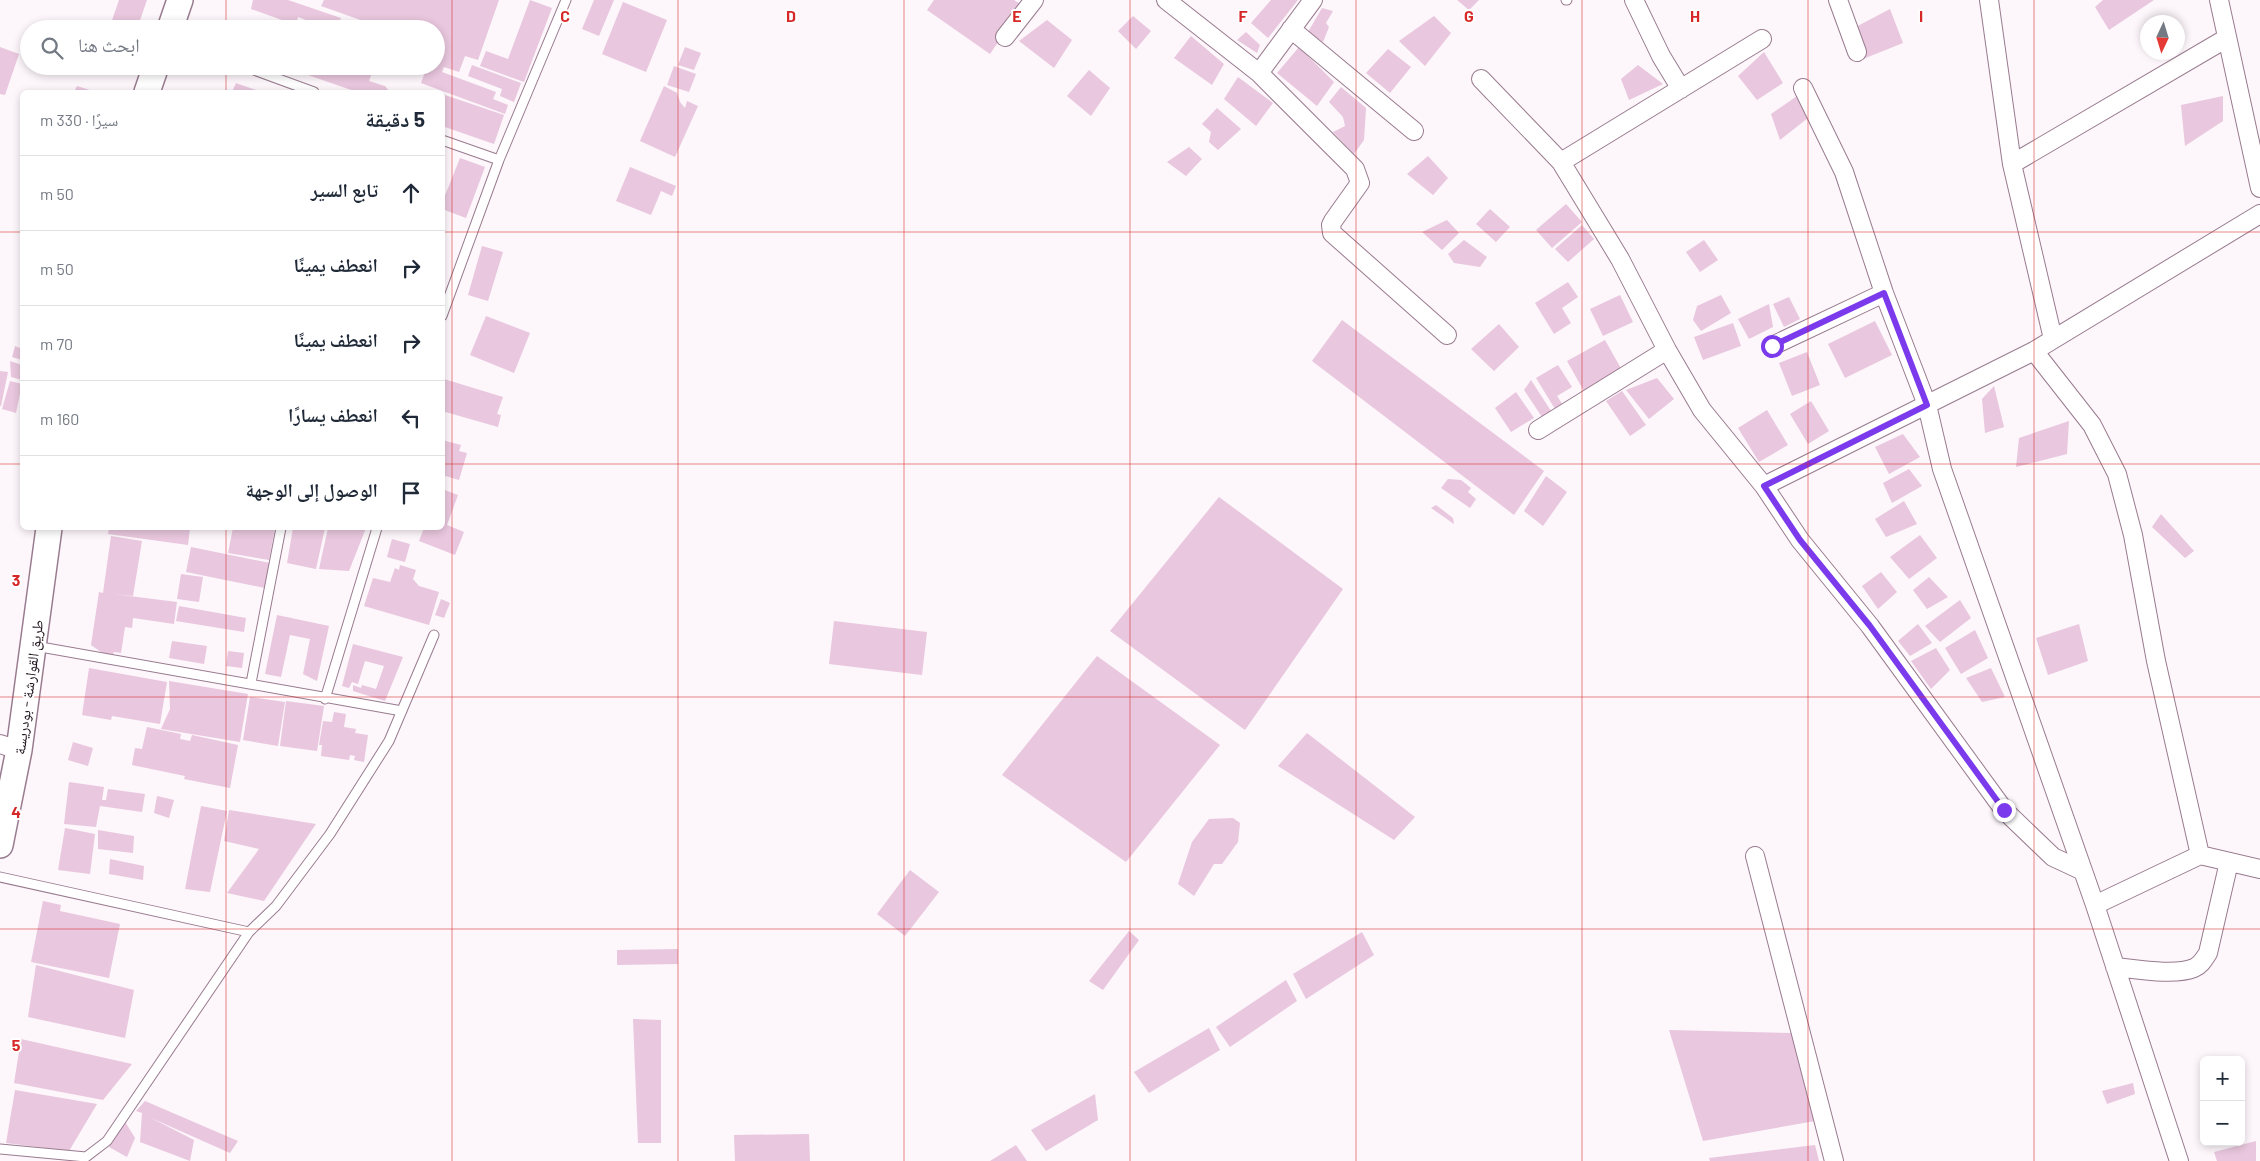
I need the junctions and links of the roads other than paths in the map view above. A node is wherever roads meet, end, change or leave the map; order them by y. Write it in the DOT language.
graph roads {
  1 [pos="180,0"];
  2 [pos="566,0"];
  3 [pos="1034,0"];
  4 [pos="1166,0"];
  5 [pos="1313,0"];
  6 [pos="1634,0"];
  7 [pos="1838,0"];
  8 [pos="2219,0"];
  9 [pos="1991,1"];
  10 [pos="173,20"];
  11 [pos="1291,29"];
  12 [pos="1005,37"];
  13 [pos="2227,38"];
  14 [pos="1762,39"];
  15 [pos="1857,52"];
  16 [pos="1259,73"];
  17 [pos="153,75"];
  18 [pos="268,75"];
  19 [pos="1481,80"];
  20 [pos="1802,88"];
  21 [pos="1681,89"];
  22 [pos="148,90"];
  23 [pos="309,90"];
  24 [pos="1414,131"];
  25 [pos="445,141"];
  26 [pos="499,160"];
  27 [pos="1561,162"];
  28 [pos="2012,164"];
  29 [pos="2260,188"];
  30 [pos="2260,214"];
  31 [pos="1884,293"];
  32 [pos="445,308"];
  33 [pos="1447,335"];
  34 [pos="2053,339"];
  35 [pos="1772,346"];
  36 [pos="1667,350"];
  37 [pos="2034,351"];
  38 [pos="1927,405"];
  39 [pos="1538,430"];
  40 [pos="1764,486"];
  41 [pos="48,530"];
  42 [pos="282,530"];
  43 [pos="376,530"];
  44 [pos="434,635"];
  45 [pos="34,646"];
  46 [pos="251,683"];
  47 [pos="325,699"];
  48 [pos="402,711"];
  49 [pos="9,747"];
  50 [pos="0,845"];
  51 [pos="2200,854"];
  52 [pos="1755,856"];
  53 [pos="2229,862"];
  54 [pos="2260,869"];
  55 [pos="2083,871"];
  56 [pos="0,877"];
  57 [pos="2095,905"];
  58 [pos="249,932"];
  59 [pos="2115,967"];
  60 [pos="0,1149"];
  61 [pos="1834,1161"];
  62 [pos="2179,1161"];
  1 -- 10 [label="main road"];
  2 -- 26 [label="lane"];
  3 -- 12 [label="street"];
  4 -- 16 [label="street"];
  5 -- 11 [label="street"];
  6 -- 21 [label="street"];
  7 -- 15 [label="street"];
  8 -- 13 [label="street"];
  9 -- 28 [label="street"];
  11 -- 16 [label="street"];
  11 -- 24 [label="street"];
  13 -- 28 [label="street"];
  13 -- 29 [label="street"];
  14 -- 21 [label="street"];
  16 -- 33 [label="street"];
  17 -- 22 [label="main road"];
  18 -- 23 [label="lane"];
  19 -- 27 [label="street"];
  20 -- 31 [label="street"];
  21 -- 27 [label="street"];
  25 -- 26 [label="lane"];
  26 -- 32 [label="lane"];
  27 -- 36 [label="street"];
  28 -- 34 [label="street"];
  30 -- 34 [label="street"];
  31 -- 35 [label="street"];
  31 -- 38 [label="street"];
  34 -- 37 [label="street"];
  36 -- 39 [label="street"];
  36 -- 40 [label="street"];
  37 -- 38 [label="street"];
  37 -- 51 [label="street"];
  38 -- 40 [label="street"];
  38 -- 55 [label="street"];
  40 -- 55 [label="street"];
  41 -- 45 [label="main road, طريق القوارشة - بودريسة"];
  42 -- 46 [label="lane"];
  43 -- 47 [label="lane"];
  44 -- 48 [label="lane"];
  45 -- 46 [label="lane"];
  45 -- 49 [label="main road, طريق القوارشة - بودريسة"];
  46 -- 47 [label="lane"];
  47 -- 48 [label="lane"];
  48 -- 58 [label="lane"];
  49 -- 50 [label="main road, طريق القوارشة - بودريسة"];
  51 -- 53 [label="street"];
  51 -- 57 [label="street"];
  52 -- 61 [label="street"];
  53 -- 54 [label="street"];
  53 -- 59 [label="street"];
  55 -- 57 [label="street"];
  56 -- 58 [label="lane"];
  57 -- 59 [label="street"];
  58 -- 60 [label="lane"];
  59 -- 62 [label="street"];
}
